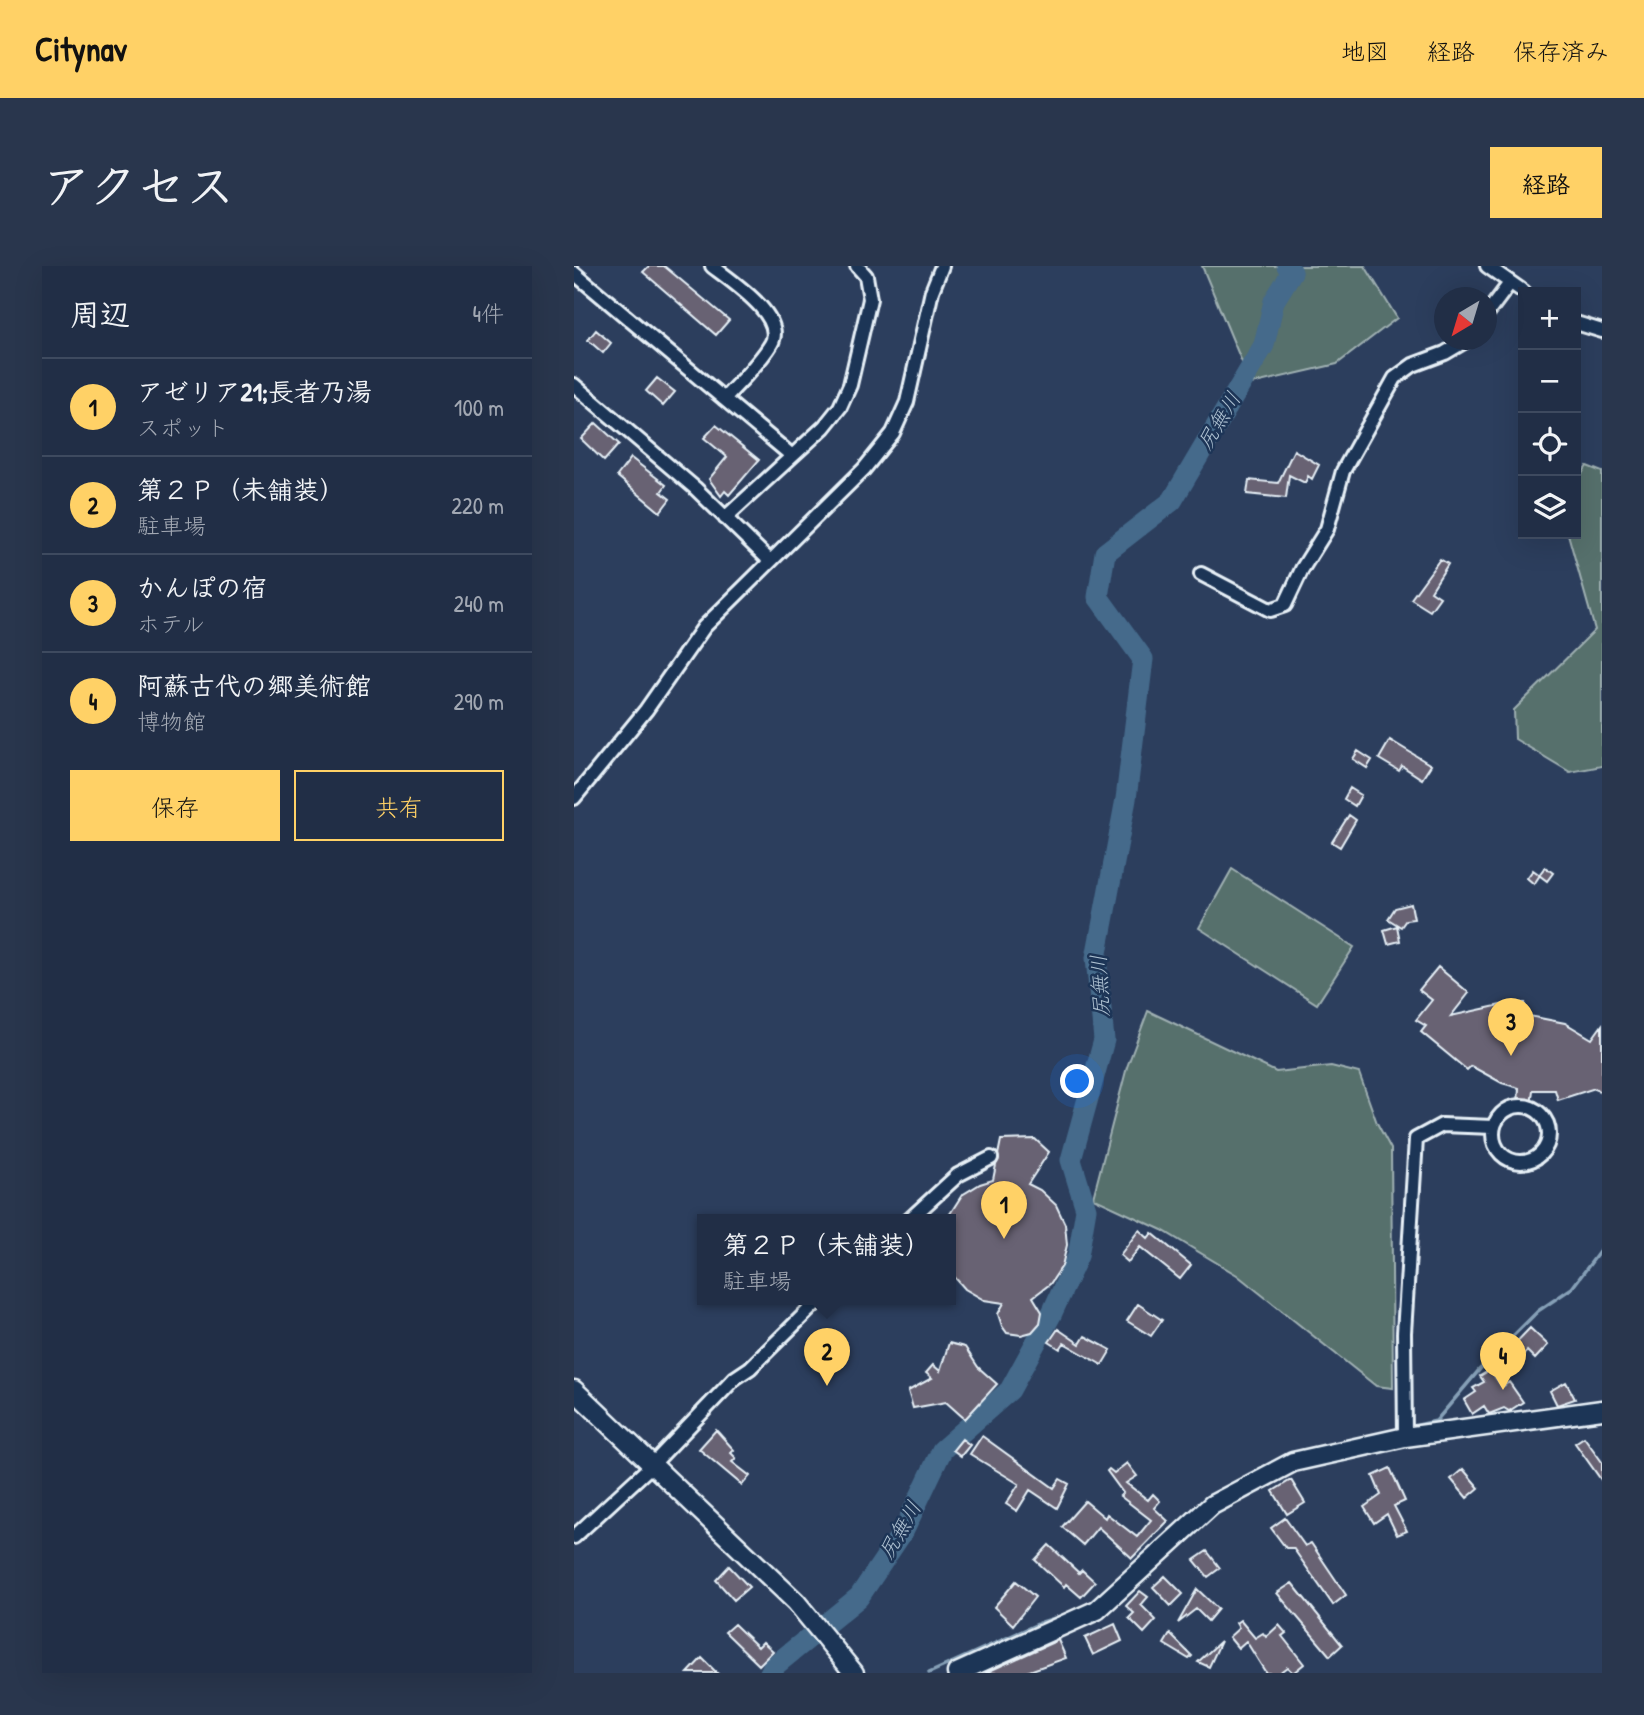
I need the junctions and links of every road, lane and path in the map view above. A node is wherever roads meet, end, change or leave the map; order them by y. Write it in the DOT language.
graph roads {
  1 [pos="712,266"];
  2 [pos="857,266"];
  3 [pos="942,266"];
  4 [pos="1487,266"];
  5 [pos="574,273"];
  6 [pos="1510,283"];
  7 [pos="1518,288"];
  8 [pos="1497,300"];
  9 [pos="1581,325"];
  10 [pos="1602,331"];
  11 [pos="1450,350"];
  12 [pos="574,384"];
  13 [pos="724,399"];
  14 [pos="791,455"];
  15 [pos="725,518"];
  16 [pos="769,560"];
  17 [pos="1201,574"];
  18 [pos="574,799"];
  19 [pos="1493,1127"];
  20 [pos="991,1158"];
  21 [pos="916,1214"];
  22 [pos="813,1305"];
  23 [pos="574,1390"];
  24 [pos="1602,1410"];
  25 [pos="1405,1437"];
  26 [pos="653,1465"];
  27 [pos="574,1537"];
  28 [pos="854,1673"];
  29 [pos="957,1673"];
  1 -- 13 [label="street"];
  2 -- 14 [label="street"];
  3 -- 16 [label="street"];
  4 -- 6 [label="street"];
  5 -- 13 [label="street"];
  6 -- 7 [label="street"];
  6 -- 8 [label="street"];
  9 -- 10 [label="street"];
  11 -- 17 [label="street"];
  12 -- 15 [label="street"];
  13 -- 14 [label="street"];
  14 -- 15 [label="street"];
  15 -- 16 [label="street"];
  16 -- 18 [label="street"];
  19 -- 19 [label="street"];
  19 -- 25 [label="street"];
  20 -- 21 [label="street"];
  22 -- 26 [label="street"];
  23 -- 26 [label="street"];
  24 -- 25 [label="street"];
  25 -- 29 [label="street"];
  26 -- 27 [label="street"];
  26 -- 28 [label="street"];
}
